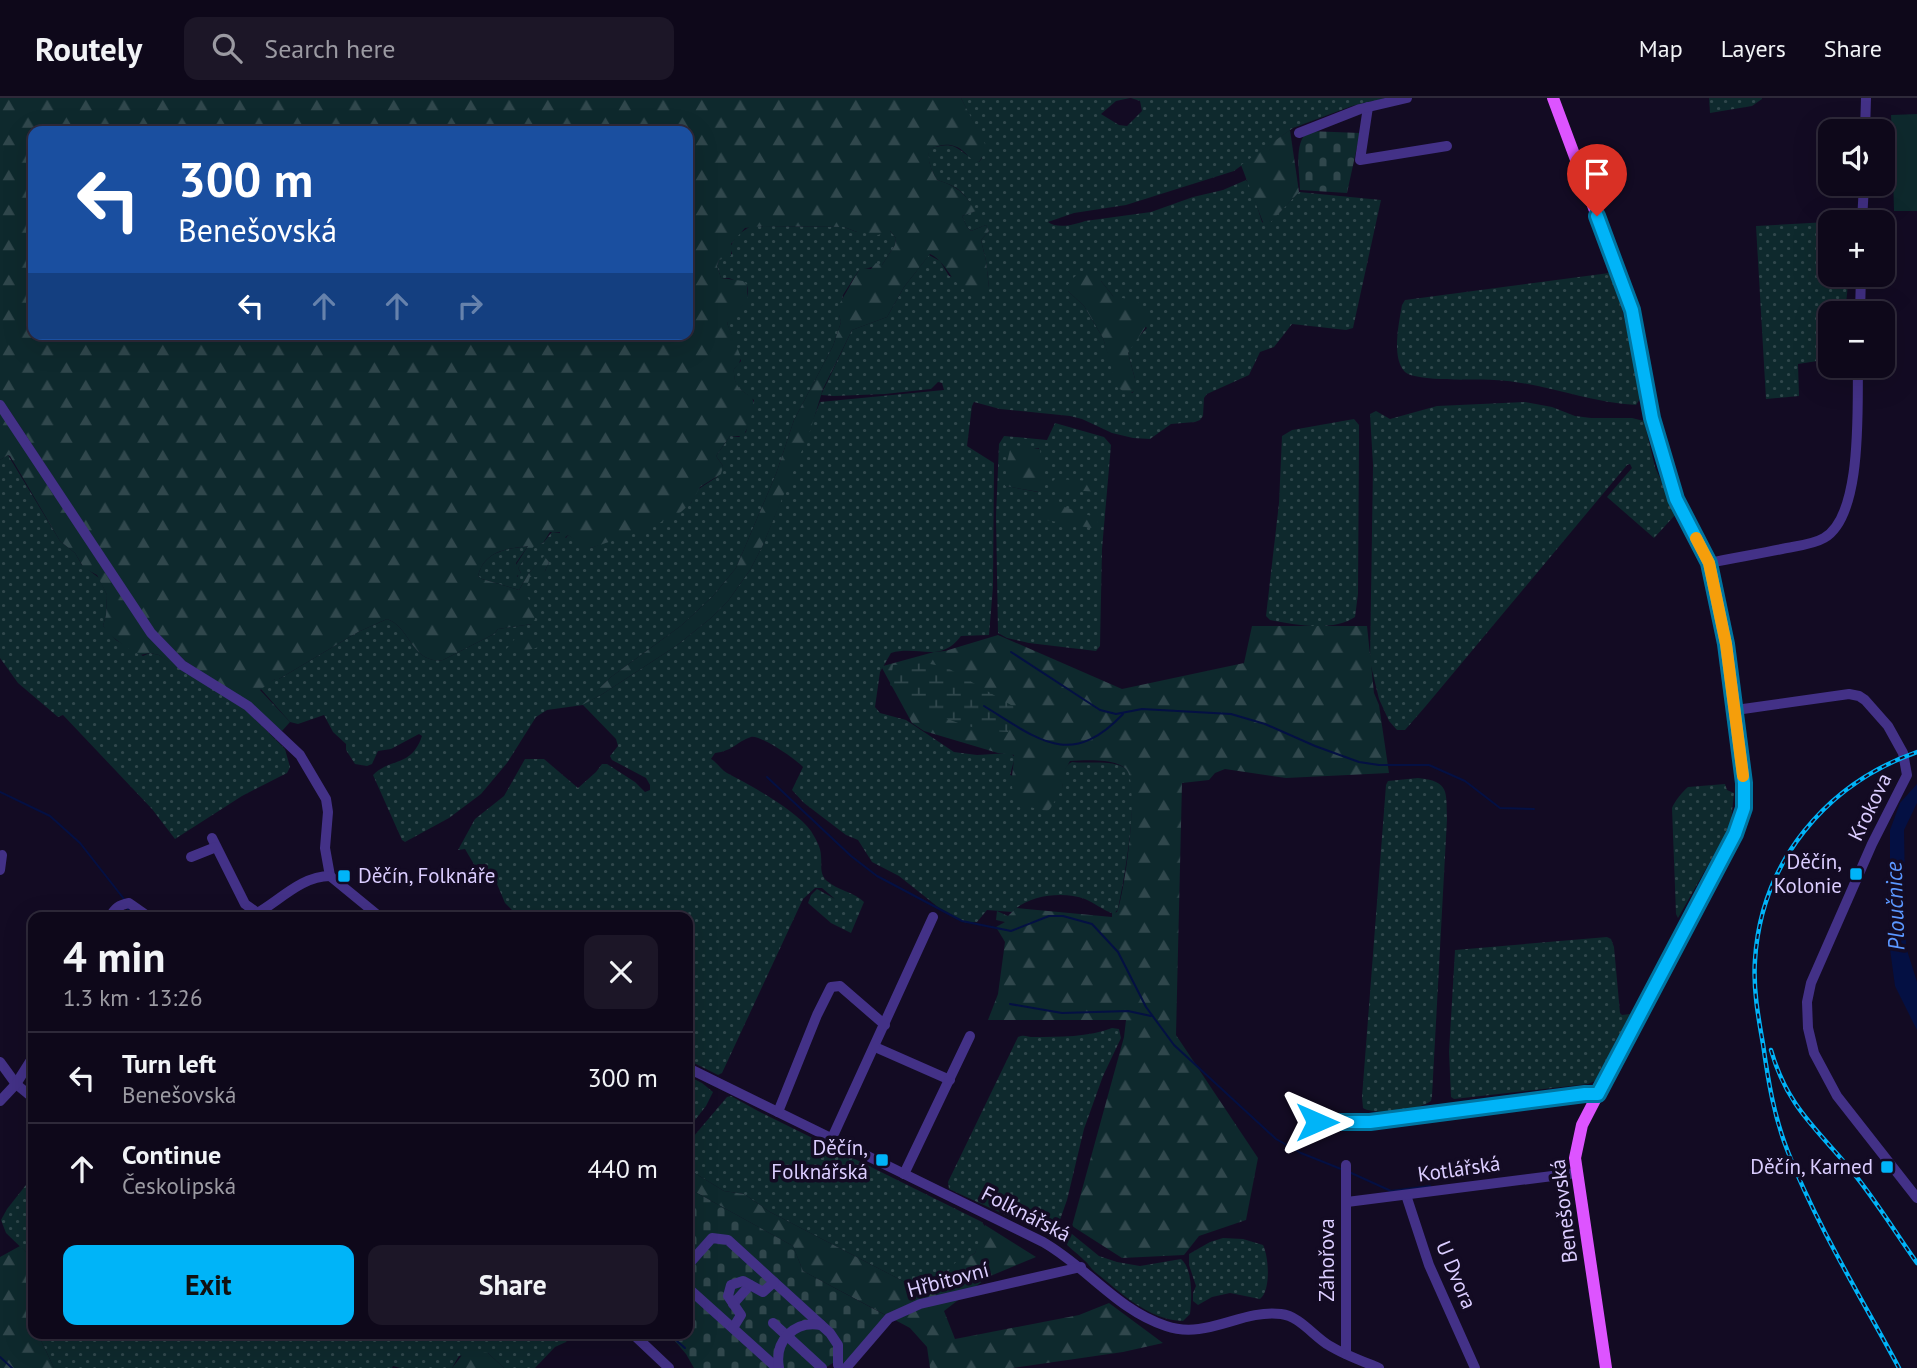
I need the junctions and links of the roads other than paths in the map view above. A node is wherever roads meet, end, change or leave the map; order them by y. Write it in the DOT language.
graph roads {
  1 [pos="1407,98"];
  2 [pos="1553,98"];
  3 [pos="1866,98"];
  4 [pos="1368,107"];
  5 [pos="1865,119"];
  6 [pos="1300,133"];
  7 [pos="1447,146"];
  8 [pos="1858,378"];
  9 [pos="0,405"];
  10 [pos="1709,563"];
  11 [pos="1736,710"];
  12 [pos="2,855"];
  13 [pos="191,857"];
  14 [pos="0,870"];
  15 [pos="330,876"];
  16 [pos="113,912"];
  17 [pos="142,912"];
  18 [pos="251,912"];
  19 [pos="260,912"];
  20 [pos="374,912"];
  21 [pos="933,917"];
  22 [pos="885,1025"];
  23 [pos="970,1036"];
  24 [pos="875,1047"];
  25 [pos="0,1062"];
  26 [pos="28,1065"];
  27 [pos="693,1070"];
  28 [pos="950,1080"];
  29 [pos="16,1084"];
  30 [pos="28,1094"];
  31 [pos="1598,1094"];
  32 [pos="0,1101"];
  33 [pos="778,1112"];
  34 [pos="1317,1122"];
  35 [pos="832,1138"];
  36 [pos="1346,1165"];
  37 [pos="1576,1173"];
  38 [pos="904,1174"];
  39 [pos="1406,1195"];
  40 [pos="1917,1198"];
  41 [pos="1347,1202"];
  42 [pos="693,1259"];
  43 [pos="1081,1267"];
  44 [pos="774,1282"];
  45 [pos="693,1292"];
  46 [pos="773,1323"];
  47 [pos="821,1325"];
  48 [pos="733,1328"];
  49 [pos="787,1335"];
  50 [pos="638,1339"];
  51 [pos="1346,1354"];
  52 [pos="842,1366"];
  53 [pos="669,1368"];
  54 [pos="778,1368"];
  55 [pos="822,1368"];
  56 [pos="1378,1368"];
  57 [pos="1475,1368"];
  58 [pos="1606,1368"];
  1 -- 4 [label="street"];
  2 -- 10 [label="main road, Benešovská"];
  3 -- 5 [label="street"];
  4 -- 6 [label="street"];
  4 -- 7 [label="street"];
  8 -- 10 [label="street"];
  9 -- 15 [label="street"];
  10 -- 11 [label="main road, Benešovská"];
  11 -- 31 [label="main road, Benešovská"];
  11 -- 40 [label="street, Krokova"];
  12 -- 14 [label="street"];
  13 -- 18 [label="street"];
  15 -- 19 [label="street"];
  15 -- 20 [label="street"];
  16 -- 17 [label="street"];
  21 -- 22 [label="street"];
  22 -- 24 [label="street"];
  22 -- 33 [label="street"];
  23 -- 28 [label="street"];
  24 -- 28 [label="street"];
  24 -- 35 [label="street"];
  25 -- 29 [label="street"];
  26 -- 29 [label="street"];
  27 -- 33 [label="street, Folknářská"];
  28 -- 38 [label="street"];
  29 -- 30 [label="street"];
  29 -- 32 [label="street"];
  31 -- 34 [label="street"];
  31 -- 37 [label="main road, Benešovská"];
  33 -- 35 [label="street, Folknářská"];
  35 -- 38 [label="street, Folknářská"];
  36 -- 41 [label="street, Záhořova"];
  37 -- 39 [label="street, Kotlářská"];
  37 -- 58 [label="main road, Benešovská"];
  38 -- 43 [label="street, Folknářská"];
  39 -- 41 [label="street, Kotlářská"];
  39 -- 57 [label="street, U Dvora"];
  41 -- 51 [label="street, Záhořova"];
  42 -- 44 [label="street"];
  43 -- 51 [label="street, Folknářská"];
  43 -- 52 [label="street, Hřbitovní"];
  44 -- 47 [label="street"];
  44 -- 48 [label="street"];
  45 -- 48 [label="street"];
  46 -- 49 [label="street"];
  47 -- 49 [label="street"];
  47 -- 52 [label="street"];
  48 -- 54 [label="street"];
  49 -- 54 [label="street"];
  49 -- 55 [label="street"];
  50 -- 53 [label="street"];
  51 -- 56 [label="street, Folknářská"];
}
